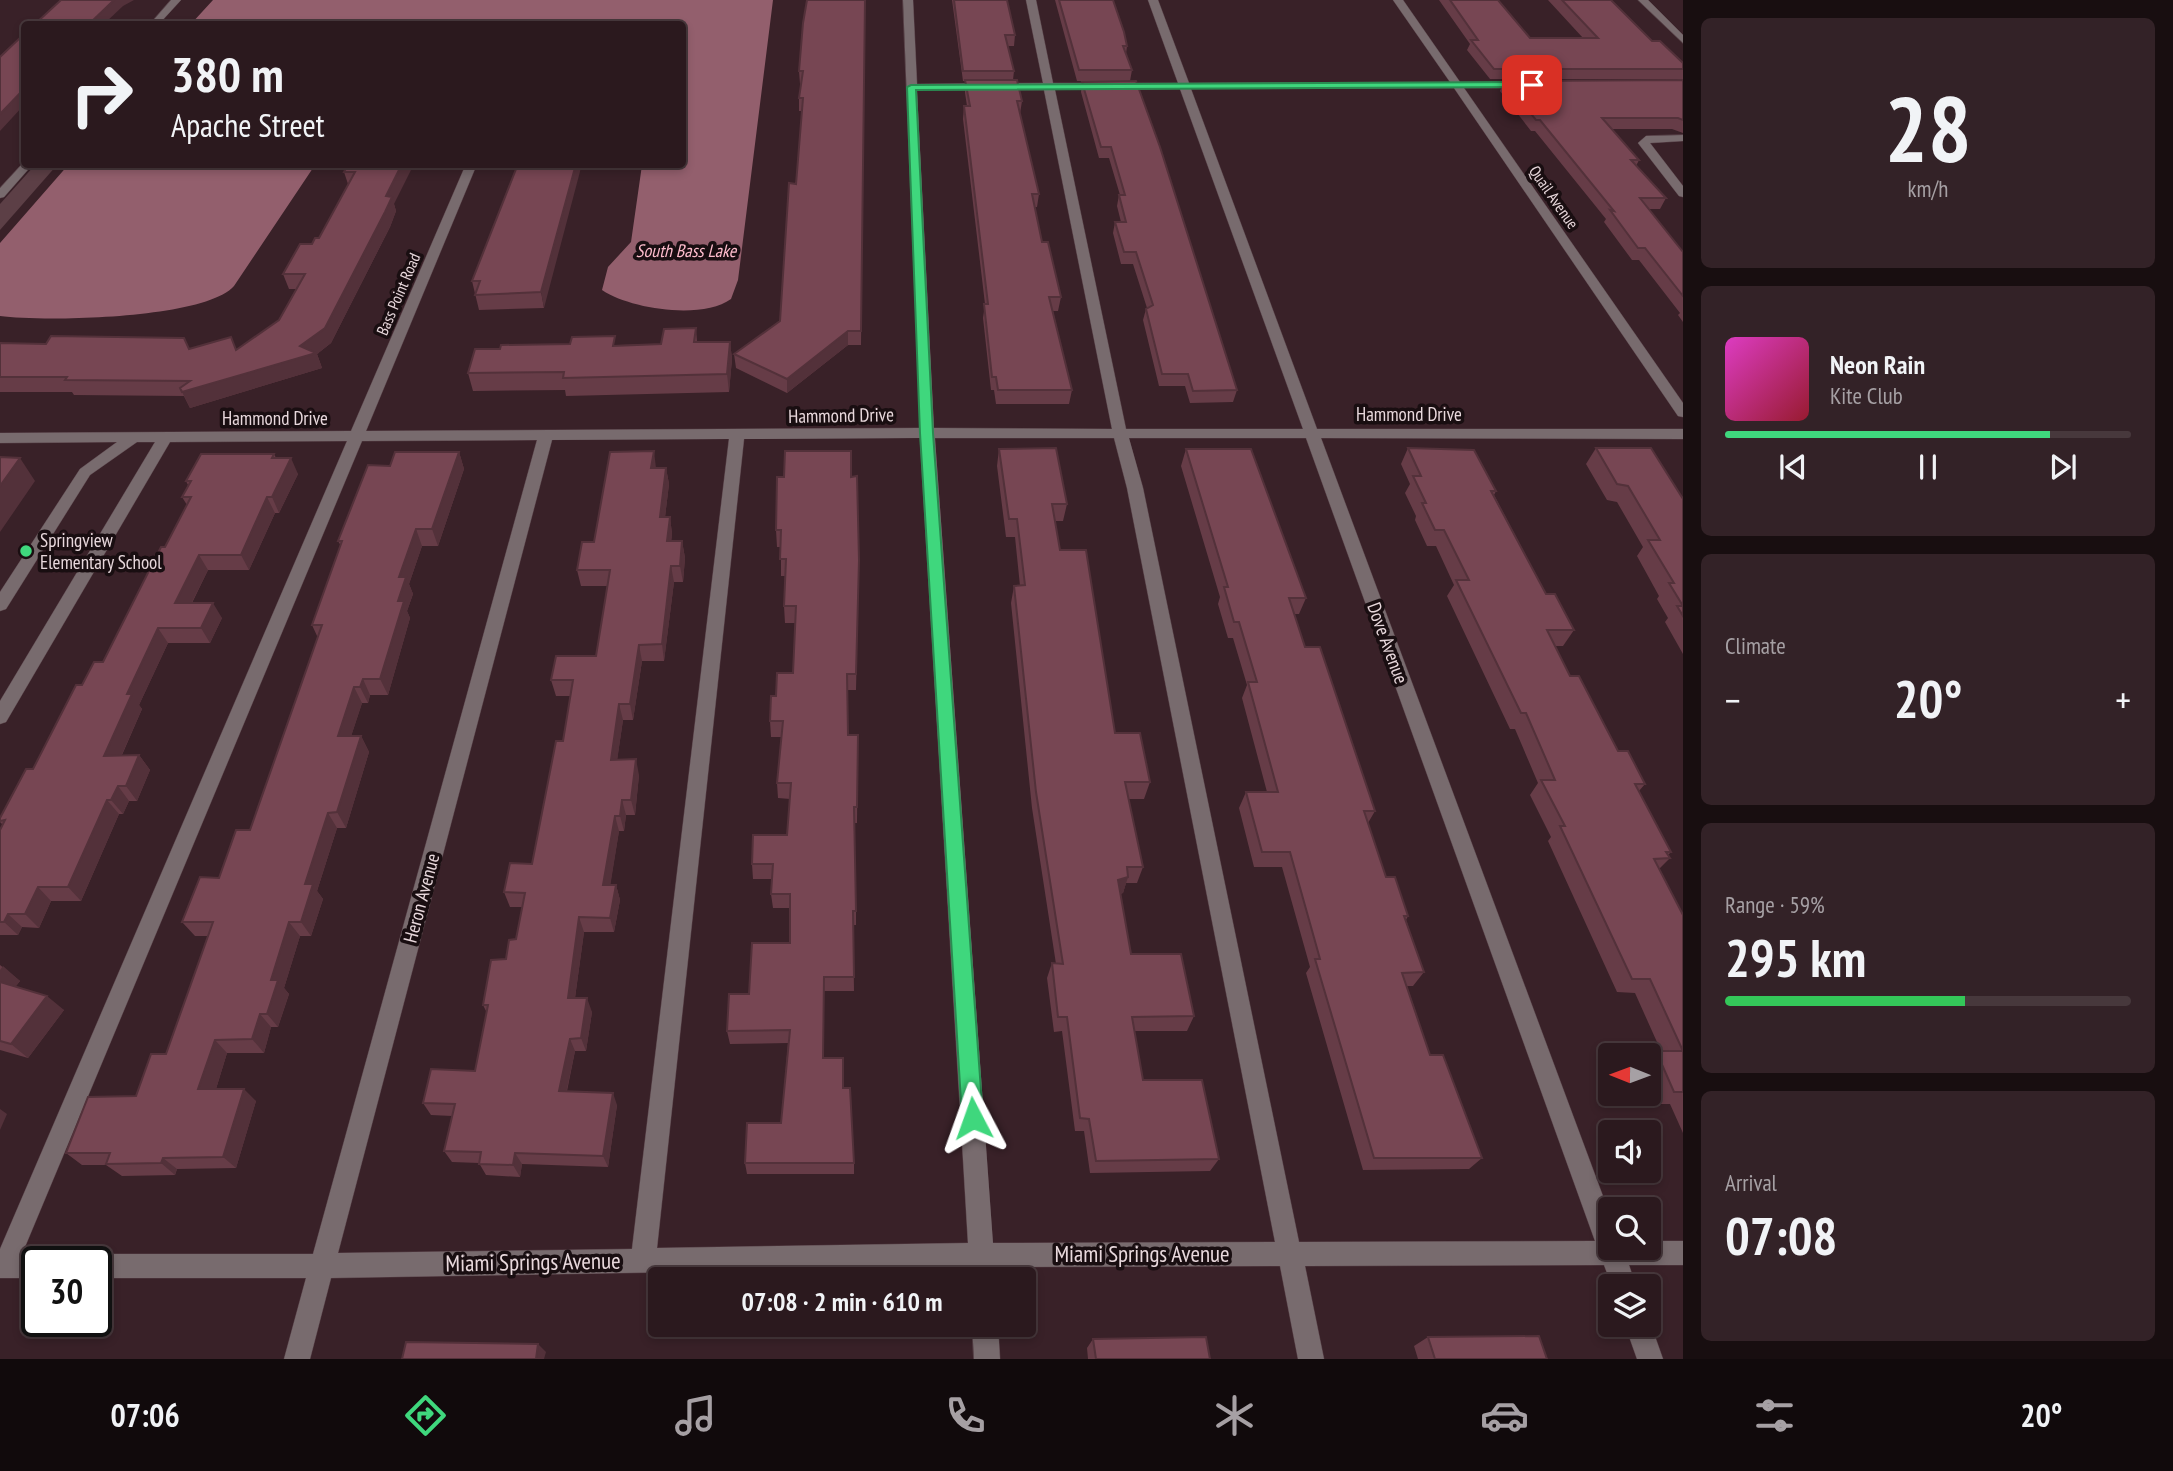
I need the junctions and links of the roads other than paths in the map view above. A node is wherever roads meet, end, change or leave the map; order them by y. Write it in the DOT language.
graph roads {
  1 [pos="176,0"];
  2 [pos="908,0"];
  3 [pos="1031,0"];
  4 [pos="1153,0"];
  5 [pos="1398,0"];
  6 [pos="1643,0"];
  7 [pos="157,21"];
  8 [pos="1683,40"];
  9 [pos="1457,85"];
  10 [pos="1537,85"];
  11 [pos="911,87"];
  12 [pos="1048,87"];
  13 [pos="1185,87"];
  14 [pos="1683,138"];
  15 [pos="24,168"];
  16 [pos="470,168"];
  17 [pos="1683,194"];
  18 [pos="0,195"];
  19 [pos="1683,412"];
  20 [pos="927,433"];
  21 [pos="1120,433"];
  22 [pos="1310,433"];
  23 [pos="1683,434"];
  24 [pos="737,435"];
  25 [pos="134,437"];
  26 [pos="165,437"];
  27 [pos="545,437"];
  28 [pos="0,438"];
  29 [pos="356,438"];
  30 [pos="0,605"];
  31 [pos="0,717"];
  32 [pos="1598,1215"];
  33 [pos="1661,1252"];
  34 [pos="1683,1252"];
  35 [pos="1598,1253"];
  36 [pos="1290,1254"];
  37 [pos="982,1255"];
  38 [pos="643,1260"];
  39 [pos="2,1266"];
  40 [pos="21,1266"];
  41 [pos="112,1266"];
  42 [pos="322,1266"];
  43 [pos="982,1267"];
  44 [pos="986,1337"];
  45 [pos="1642,1337"];
  46 [pos="297,1359"];
  47 [pos="987,1359"];
  48 [pos="1311,1359"];
  49 [pos="1650,1359"];
  1 -- 7 [label="street"];
  2 -- 11 [label="street"];
  3 -- 12 [label="street"];
  4 -- 13 [label="street, Dove Avenue"];
  5 -- 9 [label="street, Quail Avenue"];
  6 -- 8 [label="street"];
  9 -- 10 [label="street"];
  9 -- 13 [label="street"];
  9 -- 19 [label="street, Quail Avenue"];
  11 -- 12 [label="street"];
  11 -- 20 [label="street"];
  12 -- 13 [label="street"];
  12 -- 21 [label="street"];
  13 -- 22 [label="street, Dove Avenue"];
  14 -- 17 [label="street"];
  15 -- 18 [label="street"];
  16 -- 29 [label="street, Bass Point Road"];
  20 -- 21 [label="street, Hammond Drive"];
  20 -- 24 [label="street, Hammond Drive"];
  20 -- 37 [label="street"];
  21 -- 22 [label="street, Hammond Drive"];
  21 -- 36 [label="street"];
  22 -- 23 [label="street, Hammond Drive"];
  22 -- 32 [label="street, Dove Avenue"];
  24 -- 27 [label="street, Hammond Drive"];
  24 -- 38 [label="street"];
  25 -- 26 [label="street, Hammond Drive"];
  25 -- 28 [label="street, Hammond Drive"];
  25 -- 30 [label="street"];
  26 -- 29 [label="street, Hammond Drive"];
  26 -- 31 [label="street"];
  27 -- 29 [label="street, Hammond Drive"];
  27 -- 42 [label="street, Heron Avenue"];
  29 -- 39 [label="street, Bass Point Road"];
  33 -- 34 [label="street, Miami Springs Avenue"];
  35 -- 36 [label="street, Miami Springs Avenue"];
  36 -- 37 [label="street, Miami Springs Avenue"];
  36 -- 48 [label="street"];
  37 -- 38 [label="street, Miami Springs Avenue"];
  37 -- 43 [label="street"];
  38 -- 42 [label="street, Miami Springs Avenue"];
  39 -- 40 [label="street"];
  41 -- 42 [label="street, Miami Springs Avenue"];
  42 -- 46 [label="street, Heron Avenue"];
  44 -- 47 [label="street"];
  45 -- 49 [label="street"];
}
